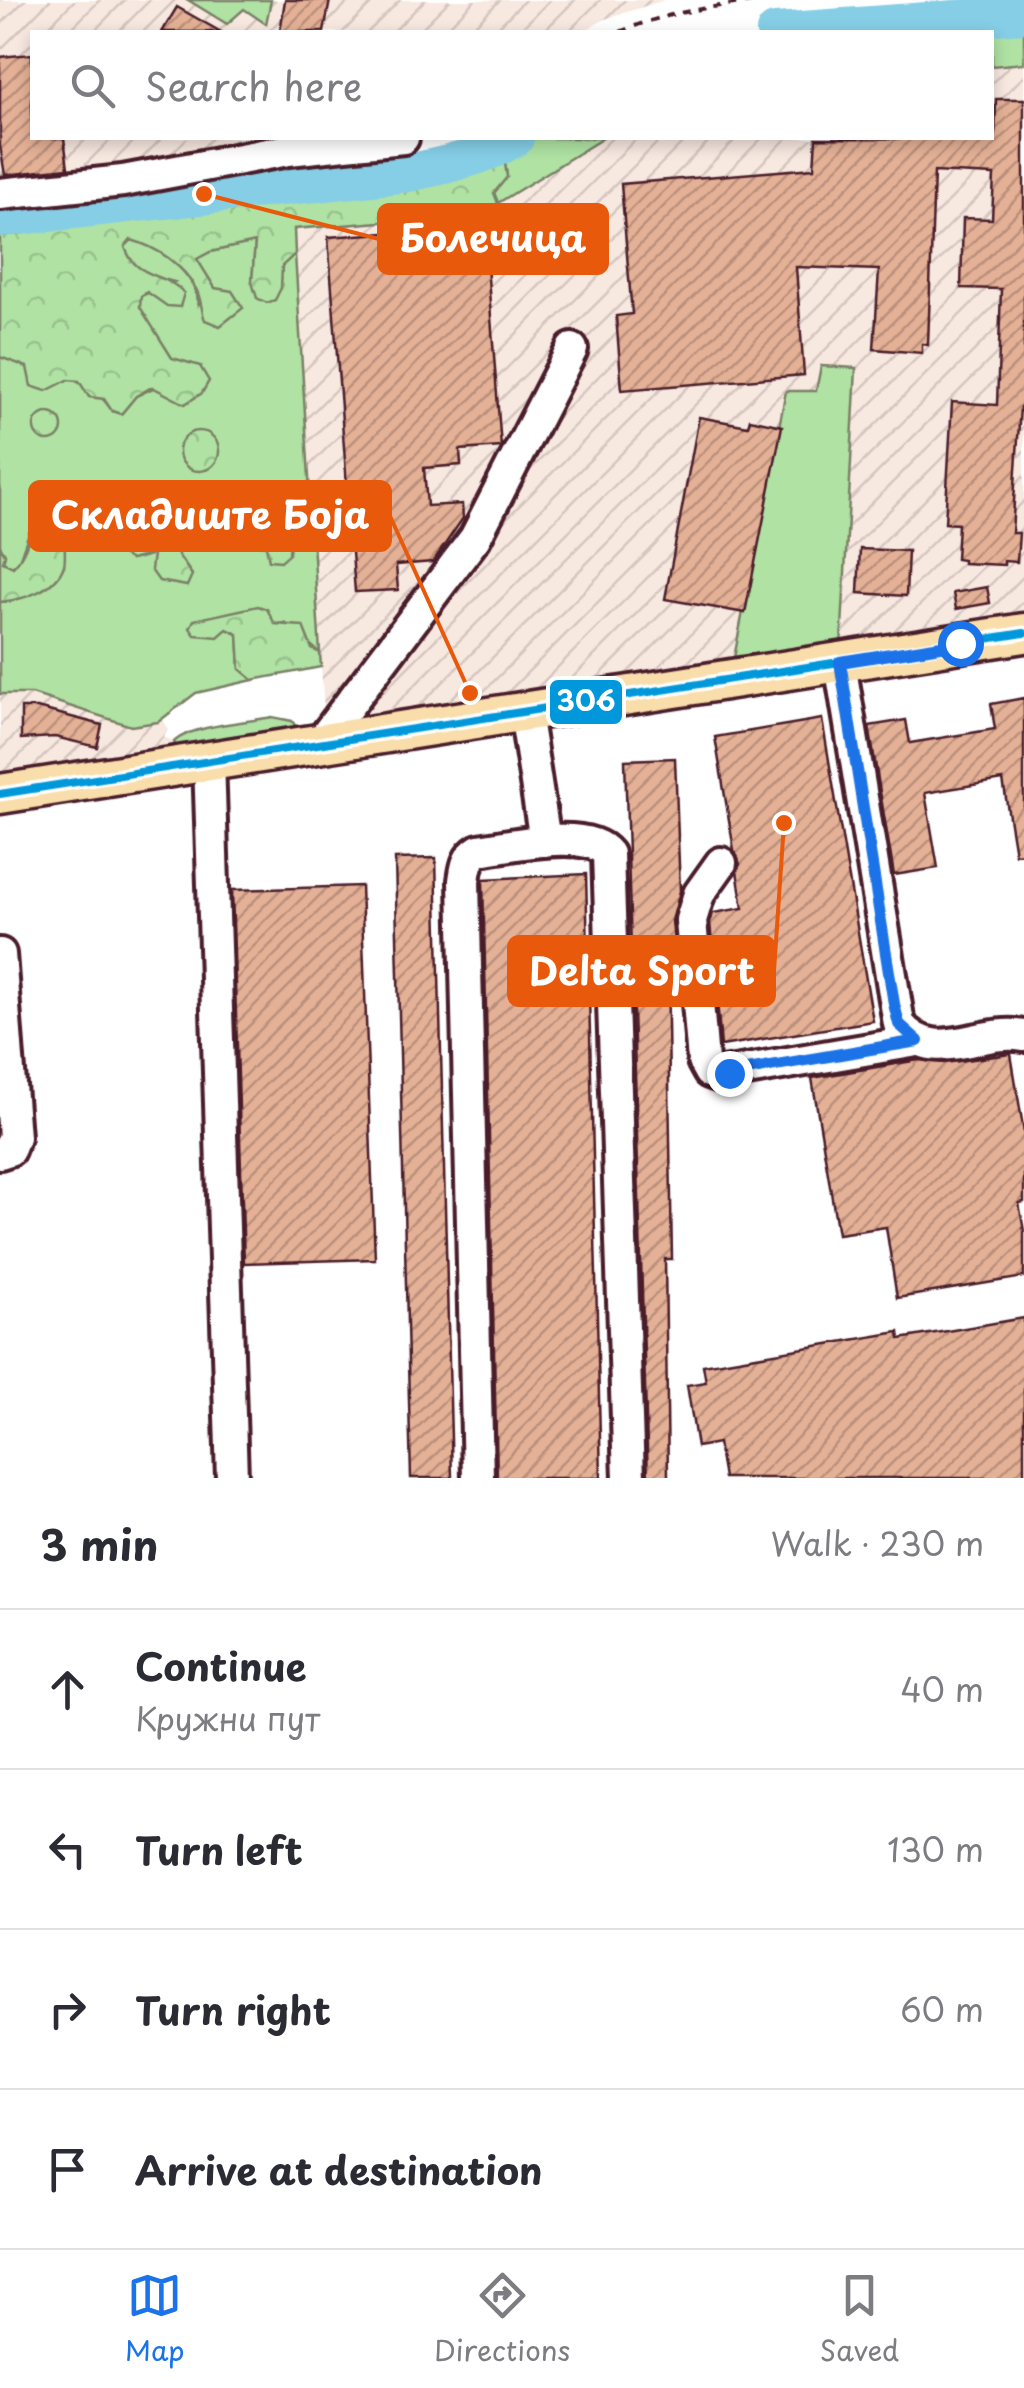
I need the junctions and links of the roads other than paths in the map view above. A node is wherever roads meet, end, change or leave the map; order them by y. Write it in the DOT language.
graph roads {
  1 [pos="384,140"];
  2 [pos="0,194"];
  3 [pos="572,349"];
  4 [pos="1024,633"];
  5 [pos="840,662"];
  6 [pos="525,712"];
  7 [pos="320,743"];
  8 [pos="209,760"];
  9 [pos="0,794"];
  10 [pos="545,841"];
  11 [pos="721,863"];
  12 [pos="0,954"];
  13 [pos="1024,1036"];
  14 [pos="918,1041"];
  15 [pos="0,1153"];
  16 [pos="232,1478"];
  17 [pos="478,1478"];
  18 [pos="630,1478"];
  1 -- 2 [label="lane"];
  3 -- 7 [label="lane"];
  4 -- 5 [label="main road"];
  5 -- 6 [label="main road"];
  5 -- 14 [label="lane"];
  6 -- 7 [label="main road"];
  6 -- 10 [label="lane"];
  7 -- 8 [label="main road"];
  8 -- 9 [label="main road"];
  8 -- 16 [label="lane"];
  10 -- 17 [label="lane"];
  10 -- 18 [label="lane"];
  11 -- 14 [label="lane"];
  12 -- 15 [label="lane"];
  13 -- 14 [label="lane"];
}
